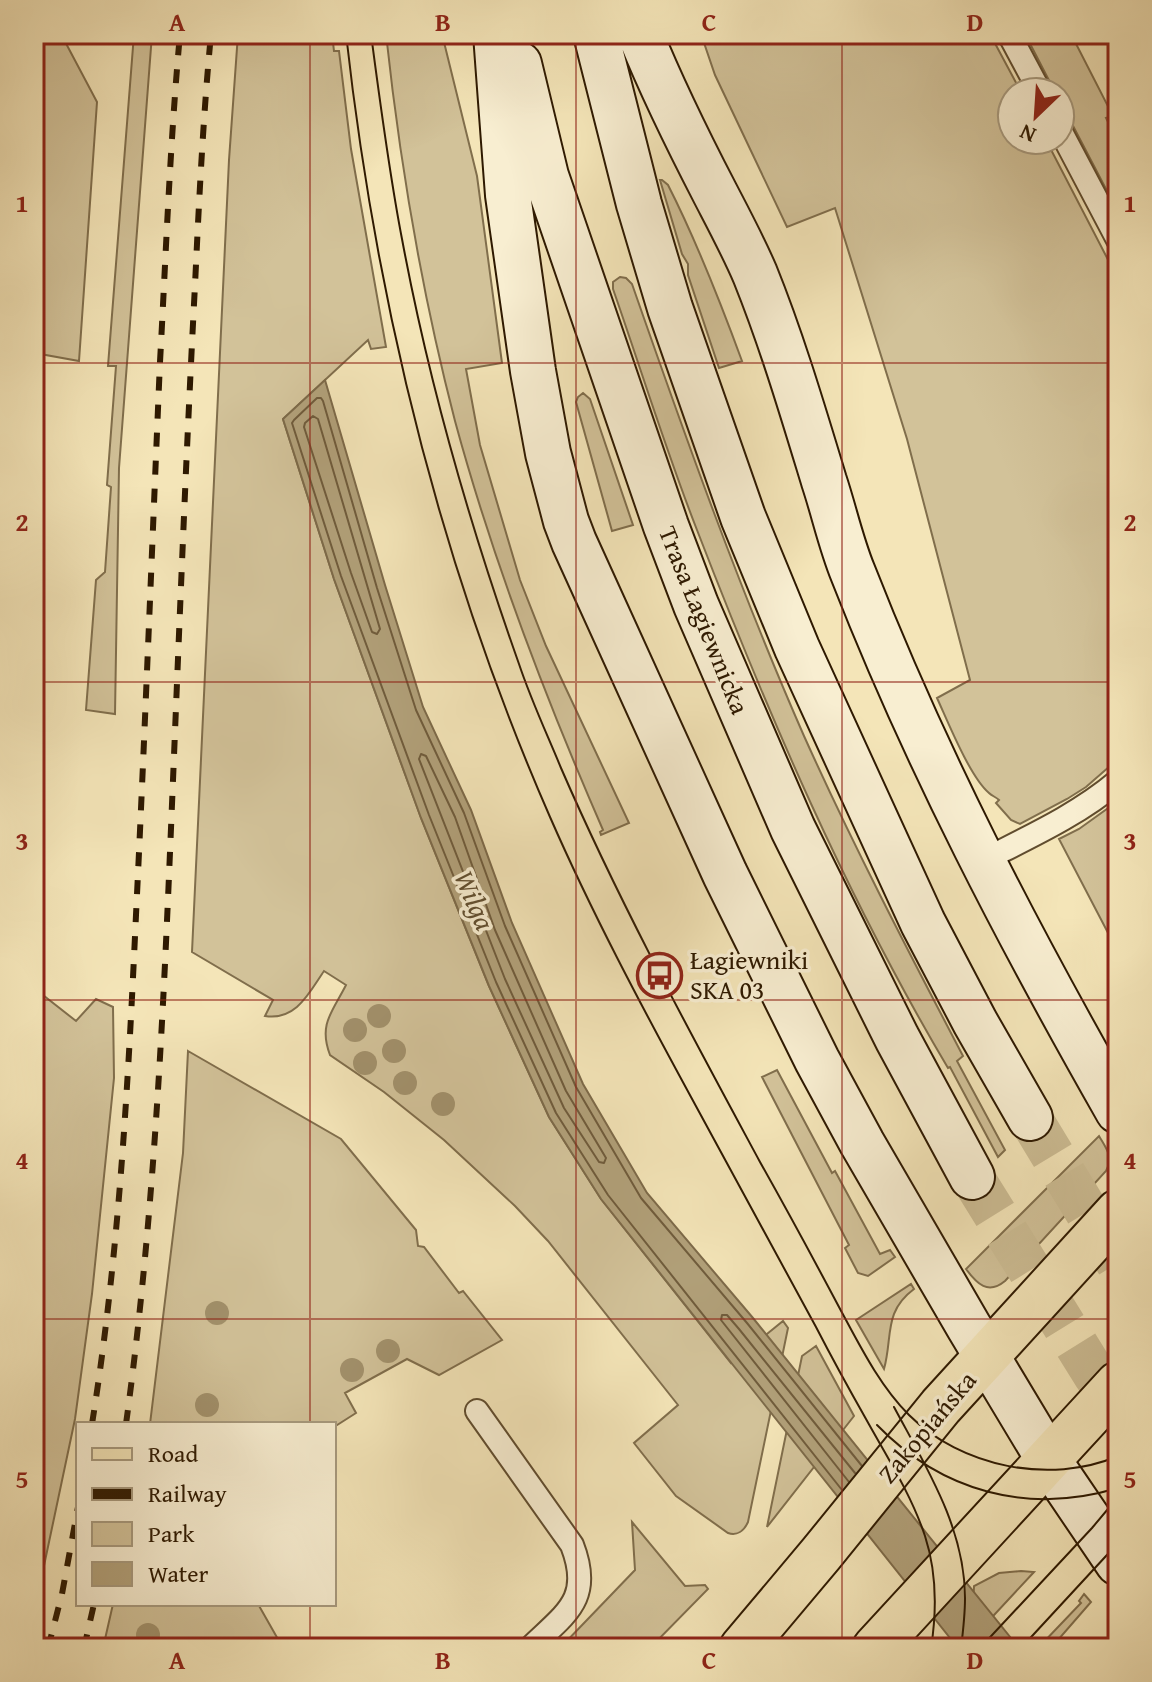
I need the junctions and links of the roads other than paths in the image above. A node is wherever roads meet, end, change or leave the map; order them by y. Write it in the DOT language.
graph roads {
  1 [pos="496,34"];
  2 [pos="512,34"];
  3 [pos="596,34"];
  4 [pos="640,34"];
  5 [pos="1009,34"];
  6 [pos="1031,76"];
  7 [pos="1074,156"];
  8 [pos="1118,240"];
  9 [pos="1118,781"];
  10 [pos="982,861"];
  11 [pos="1118,1111"];
  12 [pos="1030,1118"];
  13 [pos="972,1177"];
  14 [pos="1118,1212"];
  15 [pos="986,1357"];
  16 [pos="1118,1384"];
  17 [pos="477,1411"];
  18 [pos="1049,1460"];
  19 [pos="1118,1563"];
  20 [pos="530,1648"];
  21 [pos="742,1648"];
  22 [pos="875,1648"];
  1 -- 15 [label="main road"];
  2 -- 13 [label="main road, Trasa Łagiewnicka"];
  3 -- 12 [label="main road"];
  4 -- 10 [label="main road"];
  5 -- 6 [label="lane"];
  7 -- 8 [label="lane"];
  9 -- 10 [label="lane"];
  10 -- 11 [label="main road"];
  14 -- 15 [label="main road, Zakopiańska"];
  15 -- 18 [label="main road"];
  15 -- 21 [label="main road, Zakopiańska"];
  16 -- 18 [label="main road"];
  17 -- 20 [label="lane"];
  18 -- 19 [label="main road"];
  18 -- 22 [label="main road"];
}
